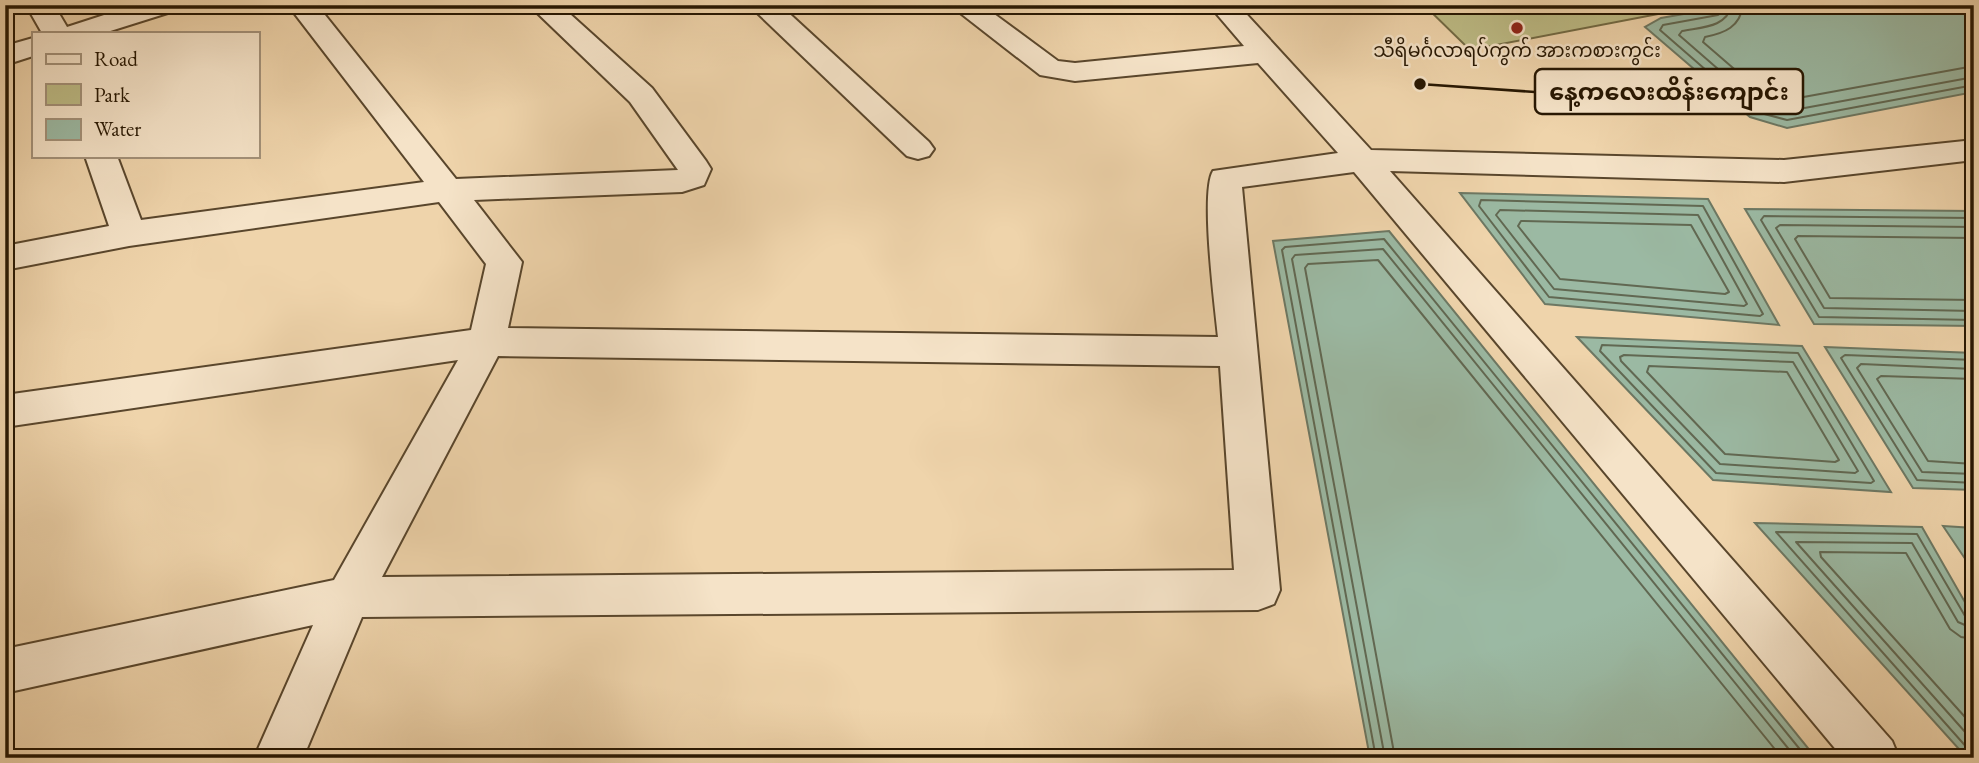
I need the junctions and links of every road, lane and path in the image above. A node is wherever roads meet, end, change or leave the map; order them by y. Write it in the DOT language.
graph roads {
  1 [pos="40,5"];
  2 [pos="164,5"];
  3 [pos="302,5"];
  4 [pos="543,5"];
  5 [pos="762,5"];
  6 [pos="964,5"];
  7 [pos="1223,5"];
  8 [pos="55,32"];
  9 [pos="79,32"];
  10 [pos="32,47"];
  11 [pos="1266,53"];
  12 [pos="5,56"];
  13 [pos="918,149"];
  14 [pos="1974,150"];
  15 [pos="102,158"];
  16 [pos="1362,160"];
  17 [pos="447,190"];
  18 [pos="129,234"];
  19 [pos="5,258"];
  20 [pos="487,342"];
  21 [pos="1238,352"];
  22 [pos="5,411"];
  23 [pos="348,597"];
  24 [pos="5,671"];
  25 [pos="278,758"];
  26 [pos="1875,758"];
  1 -- 8 [label="street"];
  2 -- 9 [label="street"];
  3 -- 17 [label="street"];
  4 -- 17 [label="street"];
  5 -- 13 [label="street"];
  6 -- 11 [label="street"];
  7 -- 11 [label="street"];
  10 -- 12 [label="street"];
  11 -- 16 [label="street"];
  14 -- 16 [label="street"];
  15 -- 18 [label="street"];
  16 -- 21 [label="street"];
  16 -- 26 [label="street"];
  17 -- 18 [label="street"];
  17 -- 20 [label="street"];
  18 -- 19 [label="street"];
  20 -- 21 [label="street"];
  20 -- 22 [label="street"];
  20 -- 23 [label="street"];
  21 -- 23 [label="street"];
  23 -- 24 [label="street"];
  23 -- 25 [label="street"];
}
